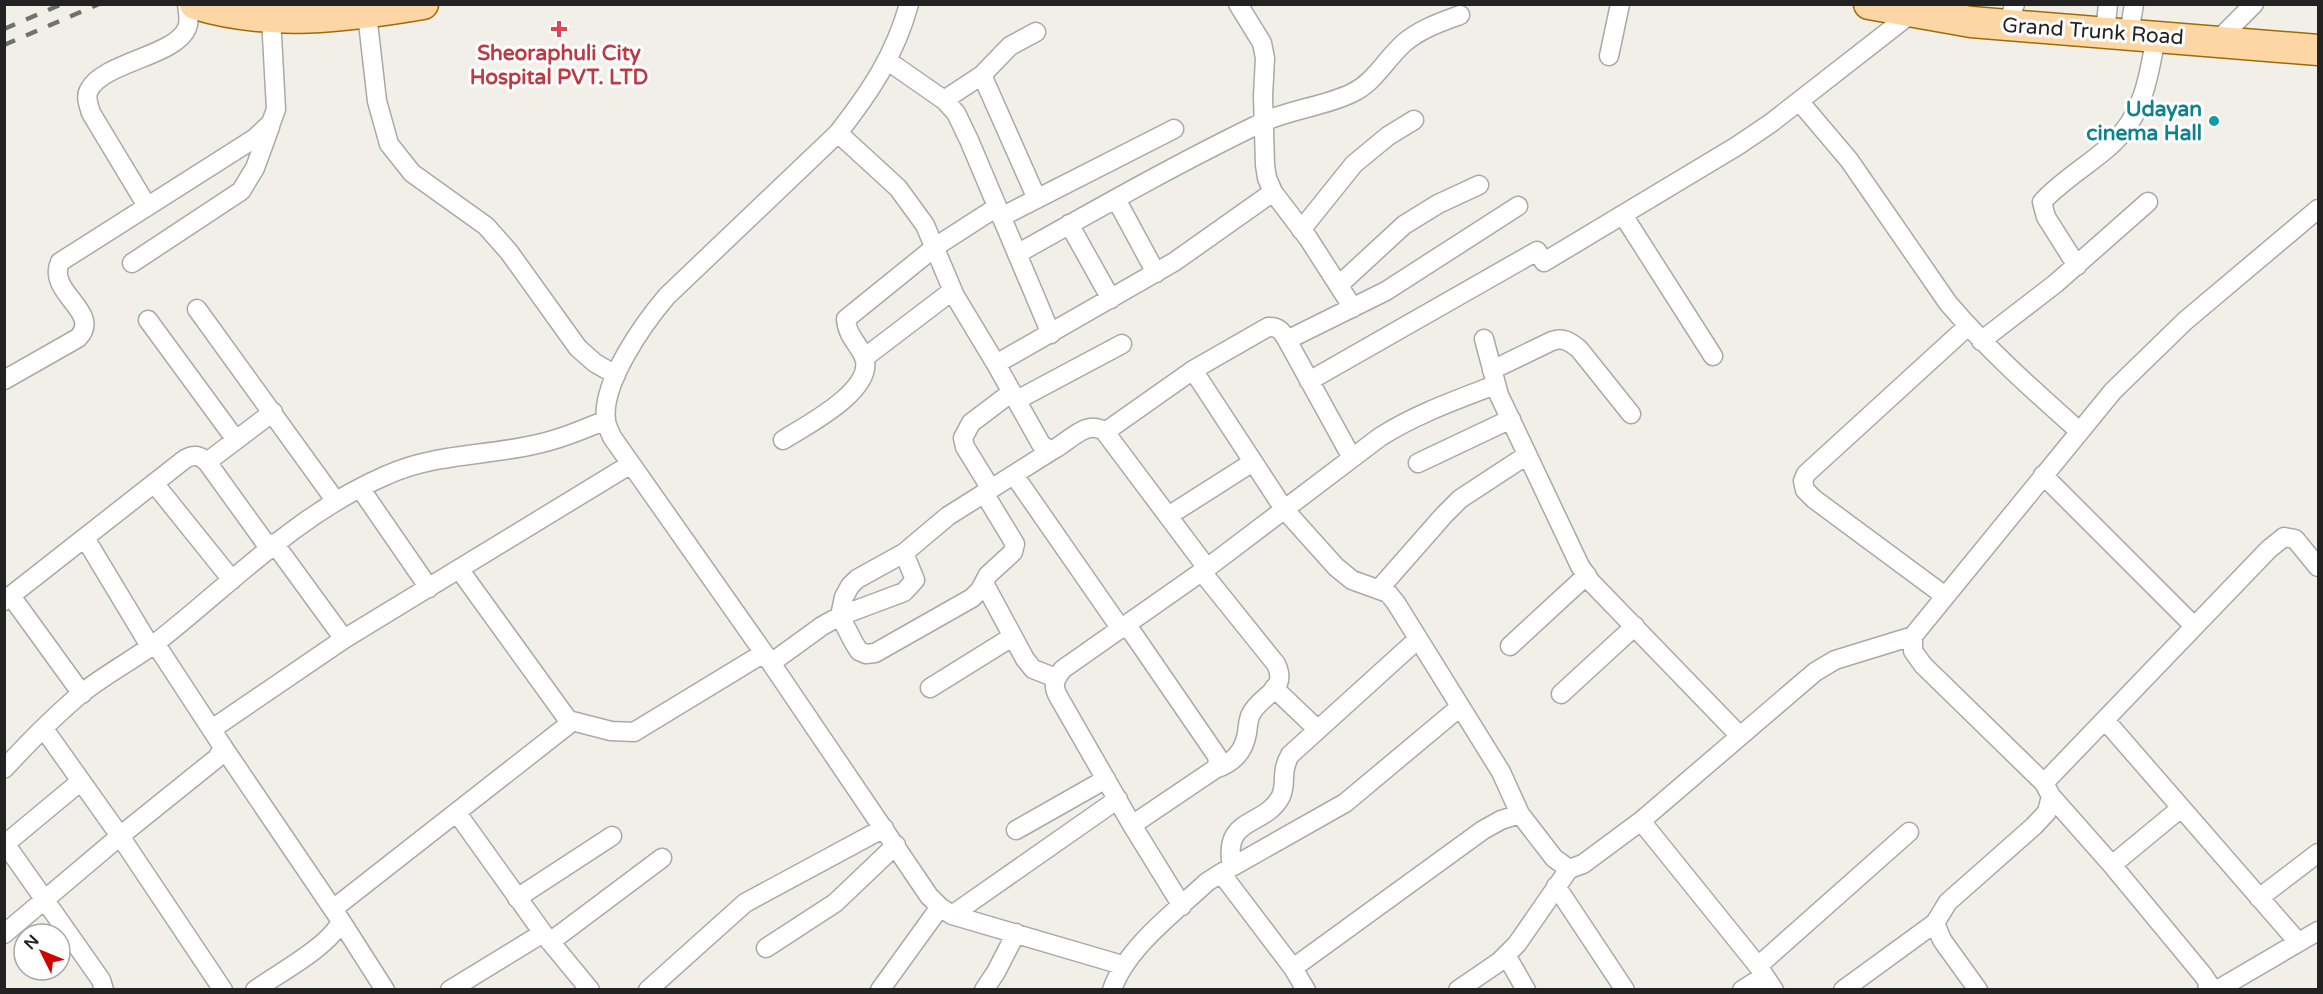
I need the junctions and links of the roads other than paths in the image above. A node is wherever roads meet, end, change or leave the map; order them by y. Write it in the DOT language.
graph roads {
  1 [pos="187,4"];
  2 [pos="195,4"];
  3 [pos="423,4"];
  4 [pos="909,4"];
  5 [pos="1238,4"];
  6 [pos="1620,4"];
  7 [pos="1869,4"];
  8 [pos="2134,4"];
  9 [pos="2254,4"];
  10 [pos="1912,13"];
  11 [pos="367,14"];
  12 [pos="1460,15"];
  13 [pos="2011,15"];
  14 [pos="271,18"];
  15 [pos="2124,27"];
  16 [pos="1036,32"];
  17 [pos="2217,41"];
  18 [pos="2319,50"];
  19 [pos="1609,56"];
  20 [pos="888,62"];
  21 [pos="982,75"];
  22 [pos="944,100"];
  23 [pos="1798,101"];
  24 [pos="1414,120"];
  25 [pos="1264,121"];
  26 [pos="271,123"];
  27 [pos="1174,129"];
  28 [pos="838,133"];
  29 [pos="1479,185"];
  30 [pos="1273,192"];
  31 [pos="1037,199"];
  32 [pos="1116,199"];
  33 [pos="2148,202"];
  34 [pos="147,206"];
  35 [pos="1518,206"];
  36 [pos="2319,209"];
  37 [pos="999,212"];
  38 [pos="1623,215"];
  39 [pos="1069,224"];
  40 [pos="1301,230"];
  41 [pos="935,247"];
  42 [pos="1017,254"];
  43 [pos="132,263"];
  44 [pos="2077,266"];
  45 [pos="1156,273"];
  46 [pos="1339,285"];
  47 [pos="952,291"];
  48 [pos="1111,299"];
  49 [pos="1353,308"];
  50 [pos="196,309"];
  51 [pos="148,320"];
  52 [pos="1968,326"];
  53 [pos="1051,334"];
  54 [pos="1287,339"];
  55 [pos="1484,339"];
  56 [pos="1981,341"];
  57 [pos="1122,344"];
  58 [pos="1713,356"];
  59 [pos="864,358"];
  60 [pos="996,364"];
  61 [pos="1193,370"];
  62 [pos="616,375"];
  63 [pos="1493,377"];
  64 [pos="4,380"];
  65 [pos="1309,381"];
  66 [pos="1014,396"];
  67 [pos="273,412"];
  68 [pos="1632,414"];
  69 [pos="1510,419"];
  70 [pos="606,420"];
  71 [pos="1105,432"];
  72 [pos="2079,432"];
  73 [pos="236,440"];
  74 [pos="783,440"];
  75 [pos="1051,451"];
  76 [pos="1527,455"];
  77 [pos="1352,458"];
  78 [pos="207,462"];
  79 [pos="1253,462"];
  80 [pos="1418,463"];
  81 [pos="632,464"];
  82 [pos="1014,475"];
  83 [pos="2043,475"];
  84 [pos="154,483"];
  85 [pos="360,488"];
  86 [pos="988,491"];
  87 [pos="335,500"];
  88 [pos="1284,509"];
  89 [pos="1168,516"];
  90 [pos="85,538"];
  91 [pos="272,545"];
  92 [pos="904,553"];
  93 [pos="2319,567"];
  94 [pos="459,569"];
  95 [pos="1205,570"];
  96 [pos="1587,576"];
  97 [pos="232,580"];
  98 [pos="984,583"];
  99 [pos="429,588"];
  100 [pos="1379,589"];
  101 [pos="1946,596"];
  102 [pos="7,597"];
  103 [pos="840,616"];
  104 [pos="1635,626"];
  105 [pos="2194,626"];
  106 [pos="1124,627"];
  107 [pos="1912,636"];
  108 [pos="1012,638"];
  109 [pos="344,639"];
  110 [pos="1418,639"];
  111 [pos="153,645"];
  112 [pos="1510,646"];
  113 [pos="768,658"];
  114 [pos="1056,678"];
  115 [pos="930,688"];
  116 [pos="1274,688"];
  117 [pos="82,693"];
  118 [pos="1561,694"];
  119 [pos="1460,707"];
  120 [pos="568,720"];
  121 [pos="2105,720"];
  122 [pos="44,729"];
  123 [pos="212,729"];
  124 [pos="1317,729"];
  125 [pos="1740,736"];
  126 [pos="223,747"];
  127 [pos="7,761"];
  128 [pos="1215,769"];
  129 [pos="1106,779"];
  130 [pos="81,781"];
  131 [pos="2047,790"];
  132 [pos="1118,799"];
  133 [pos="2181,808"];
  134 [pos="457,813"];
  135 [pos="1520,814"];
  136 [pos="1641,821"];
  137 [pos="1132,825"];
  138 [pos="884,828"];
  139 [pos="1016,830"];
  140 [pos="1909,832"];
  141 [pos="120,836"];
  142 [pos="612,836"];
  143 [pos="5,844"];
  144 [pos="896,845"];
  145 [pos="2319,853"];
  146 [pos="662,858"];
  147 [pos="2112,866"];
  148 [pos="1569,869"];
  149 [pos="1227,870"];
  150 [pos="1556,886"];
  151 [pos="518,898"];
  152 [pos="2259,898"];
  153 [pos="44,901"];
  154 [pos="1182,906"];
  155 [pos="946,911"];
  156 [pos="337,915"];
  157 [pos="1935,923"];
  158 [pos="1016,933"];
  159 [pos="4,934"];
  160 [pos="546,938"];
  161 [pos="2311,940"];
  162 [pos="766,948"];
  163 [pos="1506,955"];
  164 [pos="1122,965"];
  165 [pos="1293,968"];
  166 [pos="1765,977"];
  167 [pos="104,990"];
  168 [pos="223,990"];
  169 [pos="255,990"];
  170 [pos="385,990"];
  171 [pos="450,990"];
  172 [pos="590,990"];
  173 [pos="648,990"];
  174 [pos="880,990"];
  175 [pos="984,990"];
  176 [pos="1112,990"];
  177 [pos="1306,990"];
  178 [pos="1458,990"];
  179 [pos="1526,990"];
  180 [pos="1625,990"];
  181 [pos="1742,990"];
  182 [pos="1843,990"];
  183 [pos="1978,990"];
  184 [pos="2207,990"];
  185 [pos="2217,990"];
  1 -- 34 [label="street"];
  2 -- 14 [label="main road"];
  3 -- 11 [label="main road"];
  4 -- 20 [label="street"];
  5 -- 25 [label="street"];
  6 -- 19 [label="street"];
  7 -- 10 [label="main road, Grand Trunk Road"];
  8 -- 15 [label="street"];
  9 -- 17 [label="street"];
  10 -- 13 [label="main road, Grand Trunk Road"];
  10 -- 23 [label="street"];
  11 -- 14 [label="main road"];
  11 -- 62 [label="street"];
  12 -- 25 [label="street"];
  13 -- 15 [label="main road, Grand Trunk Road"];
  14 -- 26 [label="street"];
  15 -- 17 [label="main road, Grand Trunk Road"];
  15 -- 44 [label="street"];
  16 -- 21 [label="street"];
  17 -- 18 [label="main road, Grand Trunk Road"];
  20 -- 22 [label="street"];
  20 -- 28 [label="street"];
  21 -- 22 [label="street"];
  21 -- 31 [label="street"];
  22 -- 37 [label="street"];
  23 -- 38 [label="street"];
  23 -- 52 [label="street"];
  24 -- 40 [label="street"];
  25 -- 30 [label="street"];
  25 -- 32 [label="street"];
  26 -- 34 [label="street"];
  26 -- 43 [label="street"];
  27 -- 31 [label="street"];
  28 -- 41 [label="street"];
  28 -- 62 [label="street"];
  29 -- 46 [label="street"];
  30 -- 40 [label="street"];
  30 -- 45 [label="street"];
  31 -- 37 [label="street"];
  32 -- 39 [label="street"];
  32 -- 45 [label="street"];
  33 -- 44 [label="street"];
  34 -- 64 [label="street"];
  35 -- 49 [label="street"];
  36 -- 72 [label="street"];
  37 -- 41 [label="street"];
  37 -- 42 [label="street"];
  38 -- 58 [label="street"];
  38 -- 65 [label="street"];
  39 -- 42 [label="street"];
  39 -- 48 [label="street"];
  40 -- 46 [label="street"];
  41 -- 47 [label="street"];
  41 -- 59 [label="street"];
  42 -- 53 [label="street"];
  44 -- 56 [label="street"];
  45 -- 48 [label="street"];
  46 -- 49 [label="street"];
  47 -- 59 [label="street"];
  47 -- 60 [label="street"];
  48 -- 53 [label="street"];
  49 -- 54 [label="street"];
  50 -- 67 [label="street"];
  51 -- 73 [label="street"];
  52 -- 56 [label="street"];
  52 -- 101 [label="street"];
  53 -- 60 [label="street"];
  54 -- 61 [label="street"];
  54 -- 65 [label="street"];
  55 -- 63 [label="street"];
  56 -- 72 [label="street"];
  57 -- 66 [label="street"];
  59 -- 74 [label="street"];
  60 -- 66 [label="street"];
  61 -- 71 [label="street"];
  61 -- 79 [label="street"];
  62 -- 70 [label="street"];
  63 -- 68 [label="street"];
  63 -- 69 [label="street"];
  63 -- 77 [label="street"];
  65 -- 77 [label="street"];
  66 -- 75 [label="street"];
  66 -- 86 [label="street"];
  67 -- 73 [label="street"];
  67 -- 87 [label="street"];
  69 -- 76 [label="street"];
  69 -- 80 [label="street"];
  70 -- 81 [label="street"];
  70 -- 85 [label="street"];
  71 -- 75 [label="street"];
  71 -- 89 [label="street"];
  72 -- 83 [label="street"];
  73 -- 78 [label="street"];
  75 -- 82 [label="street"];
  76 -- 96 [label="street"];
  76 -- 100 [label="street"];
  77 -- 88 [label="street"];
  78 -- 84 [label="street"];
  78 -- 91 [label="street"];
  79 -- 88 [label="street"];
  79 -- 89 [label="street"];
  81 -- 94 [label="street"];
  81 -- 113 [label="street"];
  82 -- 86 [label="street"];
  82 -- 106 [label="street"];
  83 -- 101 [label="street"];
  83 -- 105 [label="street"];
  84 -- 90 [label="street"];
  84 -- 97 [label="street"];
  85 -- 87 [label="street"];
  85 -- 99 [label="street"];
  86 -- 92 [label="street"];
  86 -- 98 [label="street"];
  87 -- 91 [label="street"];
  88 -- 95 [label="street"];
  88 -- 100 [label="street"];
  89 -- 95 [label="street"];
  90 -- 102 [label="street"];
  90 -- 111 [label="street"];
  91 -- 97 [label="street"];
  91 -- 109 [label="street"];
  92 -- 103 [label="street"];
  92 -- 103 [label="street"];
  93 -- 105 [label="street"];
  94 -- 99 [label="street"];
  94 -- 120 [label="street"];
  95 -- 106 [label="street"];
  95 -- 116 [label="street"];
  96 -- 104 [label="street"];
  96 -- 112 [label="street"];
  97 -- 111 [label="street"];
  98 -- 103 [label="street"];
  98 -- 108 [label="street"];
  99 -- 109 [label="street"];
  100 -- 110 [label="street"];
  101 -- 107 [label="street"];
  102 -- 117 [label="street"];
  103 -- 113 [label="street"];
  104 -- 118 [label="street"];
  104 -- 125 [label="street"];
  105 -- 121 [label="street"];
  106 -- 114 [label="street"];
  106 -- 128 [label="street"];
  107 -- 125 [label="street"];
  107 -- 131 [label="street"];
  108 -- 114 [label="street"];
  108 -- 115 [label="street"];
  109 -- 123 [label="street"];
  110 -- 119 [label="street"];
  110 -- 124 [label="street"];
  111 -- 117 [label="street"];
  111 -- 123 [label="street"];
  113 -- 120 [label="street"];
  113 -- 138 [label="street"];
  114 -- 129 [label="street"];
  116 -- 124 [label="street"];
  116 -- 128 [label="street"];
  117 -- 122 [label="street"];
  119 -- 135 [label="street"];
  119 -- 149 [label="street"];
  120 -- 134 [label="street"];
  121 -- 131 [label="street"];
  121 -- 133 [label="street"];
  122 -- 127 [label="street"];
  122 -- 130 [label="street"];
  123 -- 126 [label="street"];
  124 -- 149 [label="street"];
  125 -- 136 [label="street"];
  126 -- 141 [label="street"];
  126 -- 156 [label="street"];
  128 -- 137 [label="street"];
  129 -- 132 [label="street"];
  129 -- 139 [label="street"];
  130 -- 141 [label="street"];
  130 -- 143 [label="street"];
  131 -- 147 [label="street"];
  131 -- 157 [label="street"];
  132 -- 137 [label="street"];
  132 -- 155 [label="street"];
  133 -- 147 [label="street"];
  133 -- 152 [label="street"];
  134 -- 151 [label="street"];
  134 -- 156 [label="street"];
  135 -- 148 [label="street"];
  135 -- 165 [label="street"];
  136 -- 148 [label="street"];
  136 -- 166 [label="street"];
  137 -- 154 [label="street"];
  138 -- 144 [label="street"];
  138 -- 173 [label="street"];
  140 -- 166 [label="street"];
  141 -- 153 [label="street"];
  141 -- 168 [label="street"];
  142 -- 151 [label="street"];
  143 -- 153 [label="street"];
  144 -- 155 [label="street"];
  144 -- 162 [label="street"];
  145 -- 152 [label="street"];
  146 -- 160 [label="street"];
  147 -- 184 [label="street"];
  148 -- 150 [label="street"];
  149 -- 154 [label="street"];
  149 -- 165 [label="street"];
  150 -- 163 [label="street"];
  150 -- 180 [label="street"];
  151 -- 160 [label="street"];
  152 -- 161 [label="street"];
  153 -- 159 [label="street"];
  153 -- 167 [label="street"];
  154 -- 164 [label="street"];
  155 -- 158 [label="street"];
  155 -- 174 [label="street"];
  156 -- 169 [label="street"];
  156 -- 170 [label="street"];
  157 -- 182 [label="street"];
  157 -- 183 [label="street"];
  158 -- 164 [label="street"];
  158 -- 175 [label="street"];
  160 -- 171 [label="street"];
  160 -- 172 [label="street"];
  161 -- 185 [label="street"];
  163 -- 178 [label="street"];
  163 -- 179 [label="street"];
  164 -- 176 [label="street"];
  165 -- 177 [label="street"];
  166 -- 181 [label="street"];
}
